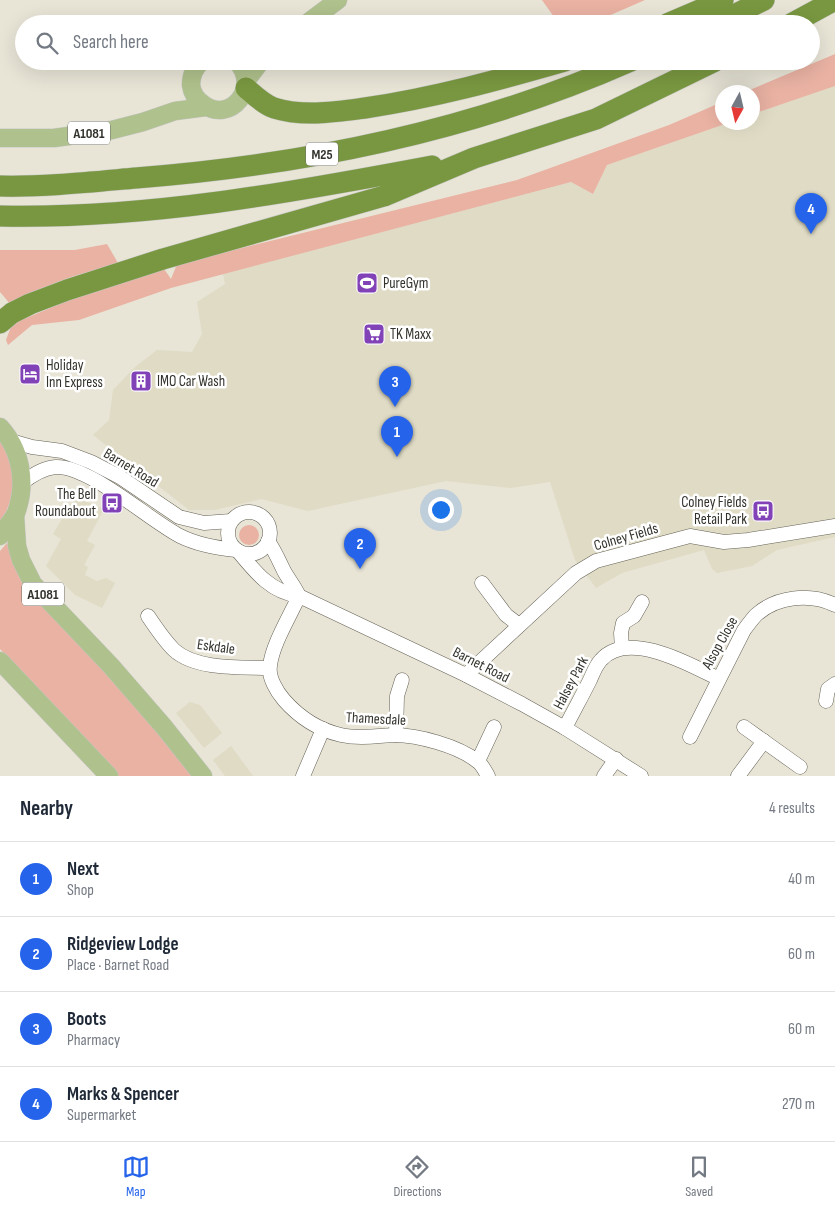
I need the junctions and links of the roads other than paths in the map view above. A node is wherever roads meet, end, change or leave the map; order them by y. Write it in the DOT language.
graph roads {
  1 [pos="338,0"];
  2 [pos="723,0"];
  3 [pos="764,0"];
  4 [pos="835,0"];
  5 [pos="318,15"];
  6 [pos="688,15"];
  7 [pos="734,15"];
  8 [pos="808,15"];
  9 [pos="194,70"];
  10 [pos="242,70"];
  11 [pos="255,70"];
  12 [pos="533,70"];
  13 [pos="610,70"];
  14 [pos="697,70"];
  15 [pos="246,84"];
  16 [pos="192,85"];
  17 [pos="206,107"];
  18 [pos="175,111"];
  19 [pos="0,138"];
  20 [pos="474,158"];
  21 [pos="0,186"];
  22 [pos="0,216"];
  23 [pos="0,323"];
  24 [pos="0,427"];
  25 [pos="11,441"];
  26 [pos="22,483"];
  27 [pos="15,514"];
  28 [pos="231,521"];
  29 [pos="835,526"];
  30 [pos="0,536"];
  31 [pos="268,541"];
  32 [pos="237,550"];
  33 [pos="482,583"];
  34 [pos="299,596"];
  35 [pos="642,602"];
  36 [pos="835,605"];
  37 [pos="148,616"];
  38 [pos="519,626"];
  39 [pos="622,648"];
  40 [pos="0,662"];
  41 [pos="269,668"];
  42 [pos="466,675"];
  43 [pos="719,679"];
  44 [pos="402,680"];
  45 [pos="835,684"];
  46 [pos="826,701"];
  47 [pos="494,727"];
  48 [pos="744,727"];
  49 [pos="565,728"];
  50 [pos="322,729"];
  51 [pos="396,735"];
  52 [pos="690,737"];
  53 [pos="764,741"];
  54 [pos="616,759"];
  55 [pos="478,761"];
  56 [pos="800,767"];
  57 [pos="109,776"];
  58 [pos="203,776"];
  59 [pos="303,776"];
  60 [pos="488,776"];
  61 [pos="604,776"];
  62 [pos="641,776"];
  63 [pos="738,776"];
  1 -- 5 [label="main road"];
  2 -- 6 [label="highway"];
  3 -- 7 [label="highway"];
  4 -- 8 [label="highway"];
  9 -- 16 [label="main road"];
  10 -- 15 [label="main road"];
  11 -- 15 [label="main road"];
  12 -- 15 [label="highway"];
  13 -- 21 [label="highway, M25"];
  14 -- 20 [label="highway, M25"];
  15 -- 17 [label="main road"];
  16 -- 17 [label="main road"];
  16 -- 18 [label="main road"];
  17 -- 18 [label="main road, A1081"];
  18 -- 19 [label="main road, A1081"];
  20 -- 22 [label="highway, M25"];
  20 -- 23 [label="highway, M25"];
  24 -- 25 [label="main road"];
  25 -- 26 [label="main road"];
  25 -- 28 [label="street, Barnet Road"];
  26 -- 27 [label="main road"];
  26 -- 32 [label="street, Barnet Road"];
  27 -- 30 [label="main road"];
  27 -- 58 [label="main road, A1081"];
  28 -- 31 [label="street"];
  28 -- 32 [label="street"];
  29 -- 38 [label="street, Colney Fields"];
  31 -- 32 [label="street"];
  31 -- 34 [label="street"];
  32 -- 34 [label="street, Barnet Road"];
  33 -- 38 [label="street"];
  34 -- 41 [label="street"];
  34 -- 42 [label="street, Barnet Road"];
  35 -- 39 [label="street"];
  36 -- 43 [label="street, Alsop Close"];
  37 -- 41 [label="street, Eskdale"];
  38 -- 42 [label="street, Colney Fields"];
  39 -- 43 [label="street"];
  39 -- 49 [label="street, Halsey Park"];
  40 -- 57 [label="main road"];
  41 -- 50 [label="street, Thamesdale"];
  42 -- 49 [label="street, Barnet Road"];
  43 -- 52 [label="street, Alsop Close"];
  44 -- 51 [label="street"];
  45 -- 46 [label="street"];
  47 -- 55 [label="street"];
  48 -- 53 [label="street"];
  49 -- 54 [label="street, Barnet Road"];
  50 -- 51 [label="street, Thamesdale"];
  50 -- 59 [label="street"];
  51 -- 55 [label="street, Thamesdale"];
  53 -- 56 [label="street"];
  53 -- 63 [label="street"];
  54 -- 61 [label="street"];
  54 -- 62 [label="street, Barnet Road"];
  55 -- 60 [label="street"];
}
